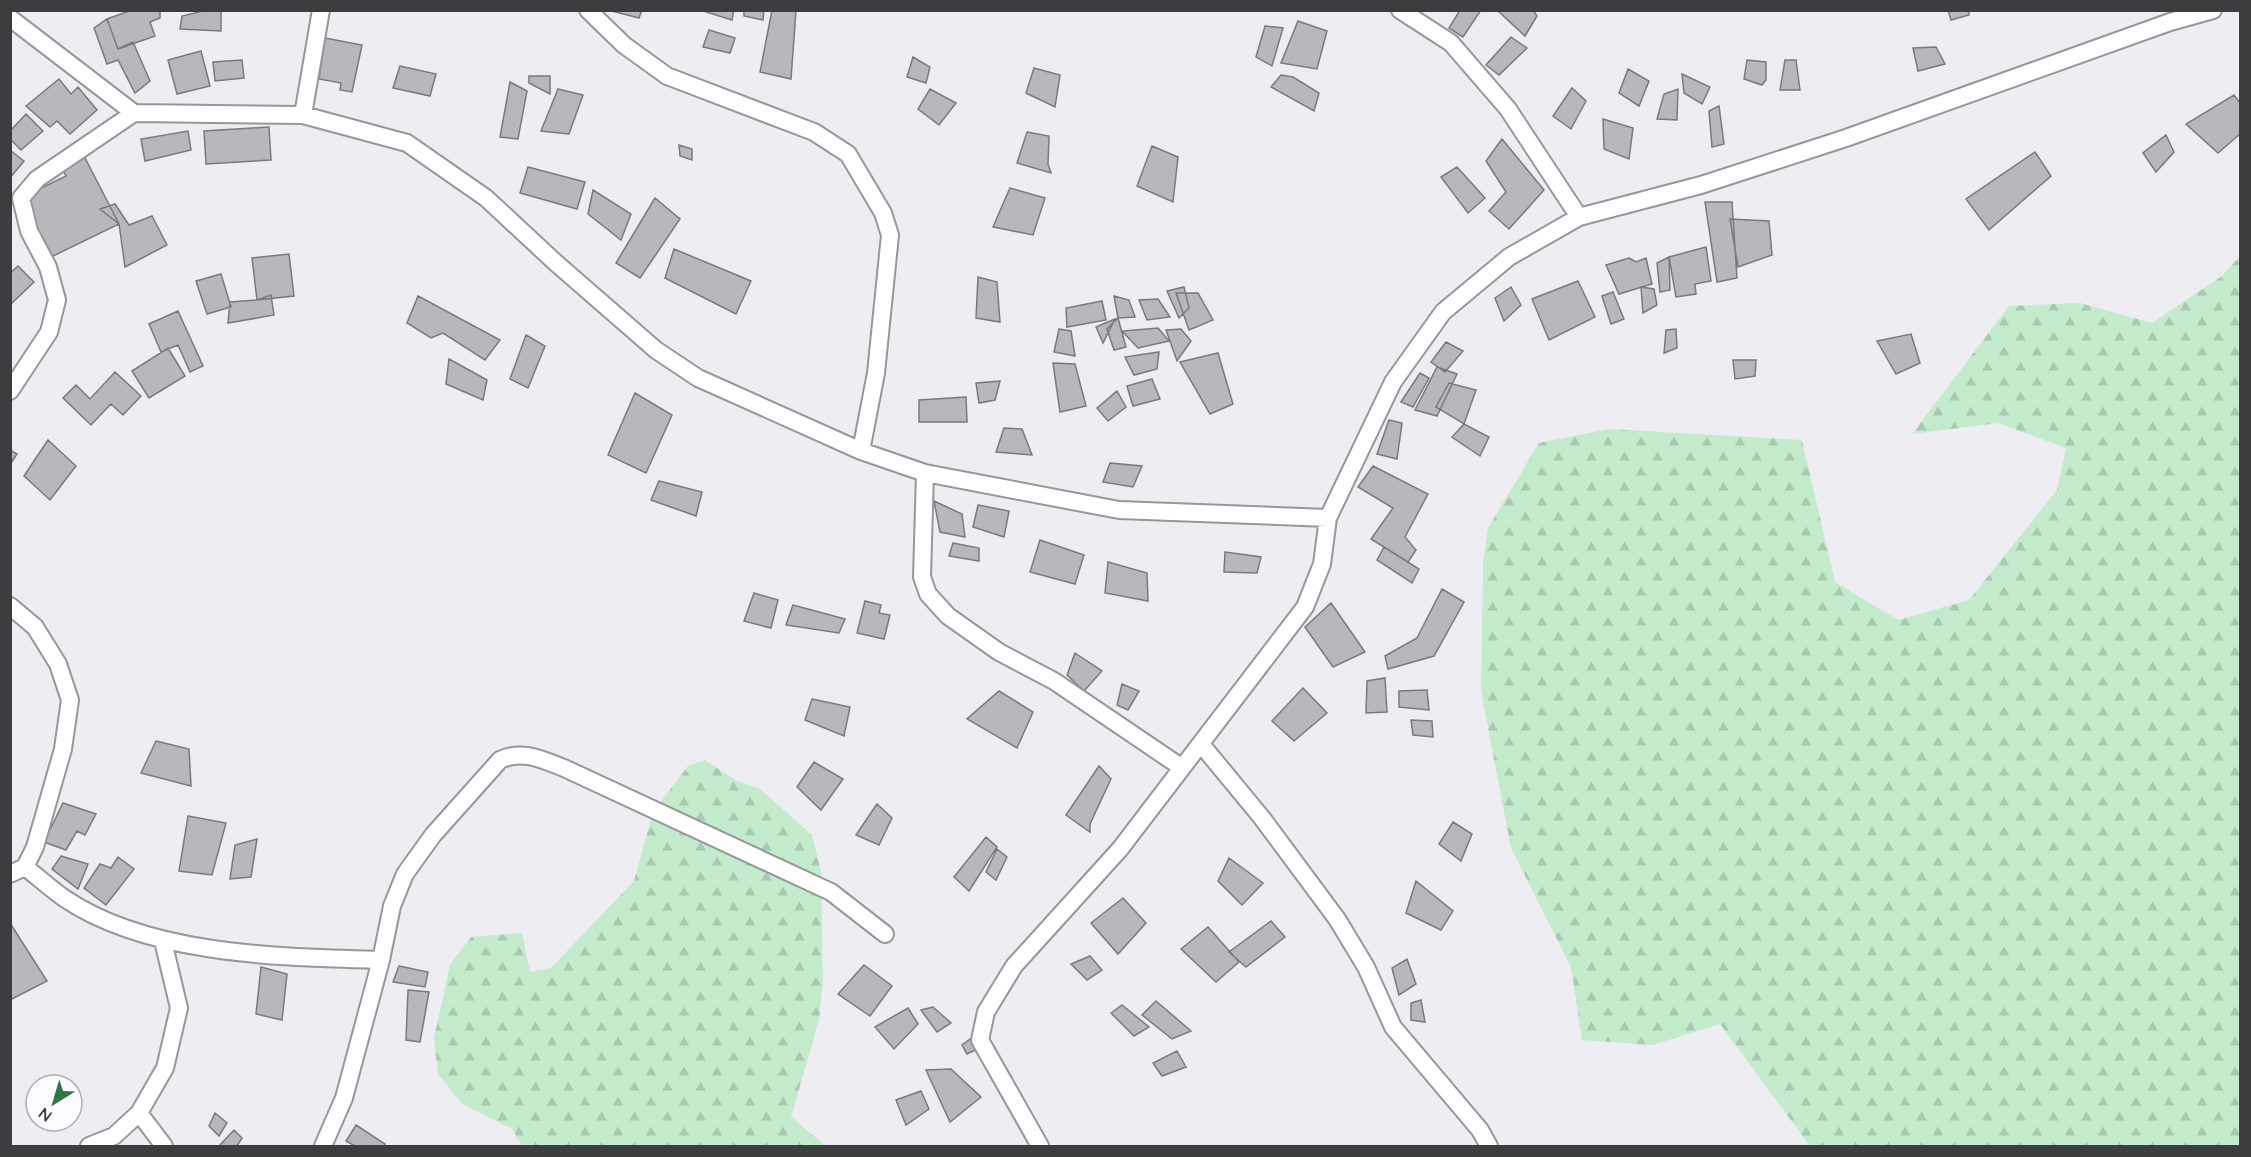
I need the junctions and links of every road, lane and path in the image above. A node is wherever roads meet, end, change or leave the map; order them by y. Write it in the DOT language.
graph roads {
  1 [pos="321,10"];
  2 [pos="588,10"];
  3 [pos="1400,10"];
  4 [pos="2213,10"];
  5 [pos="10,18"];
  6 [pos="134,113"];
  7 [pos="303,115"];
  8 [pos="1579,216"];
  9 [pos="10,391"];
  10 [pos="861,451"];
  11 [pos="925,473"];
  12 [pos="1328,518"];
  13 [pos="10,606"];
  14 [pos="1201,744"];
  15 [pos="1181,767"];
  16 [pos="18,870"];
  17 [pos="885,934"];
  18 [pos="163,940"];
  19 [pos="381,960"];
  20 [pos="139,1113"];
  21 [pos="89,1146"];
  22 [pos="164,1146"];
  23 [pos="323,1146"];
  24 [pos="1040,1146"];
  25 [pos="1489,1146"];
  1 -- 7 [label="street"];
  2 -- 10 [label="street"];
  3 -- 8 [label="street"];
  4 -- 8 [label="street"];
  5 -- 6 [label="street"];
  6 -- 7 [label="street"];
  6 -- 9 [label="street"];
  7 -- 10 [label="street"];
  8 -- 12 [label="street"];
  10 -- 11 [label="street"];
  11 -- 12 [label="street"];
  11 -- 15 [label="street"];
  12 -- 14 [label="street"];
  13 -- 16 [label="street"];
  14 -- 15 [label="street"];
  14 -- 25 [label="street"];
  15 -- 24 [label="street"];
  16 -- 18 [label="street"];
  17 -- 19 [label="street"];
  18 -- 19 [label="street"];
  18 -- 20 [label="street"];
  19 -- 23 [label="street"];
  20 -- 21 [label="street"];
  20 -- 22 [label="street"];
}
